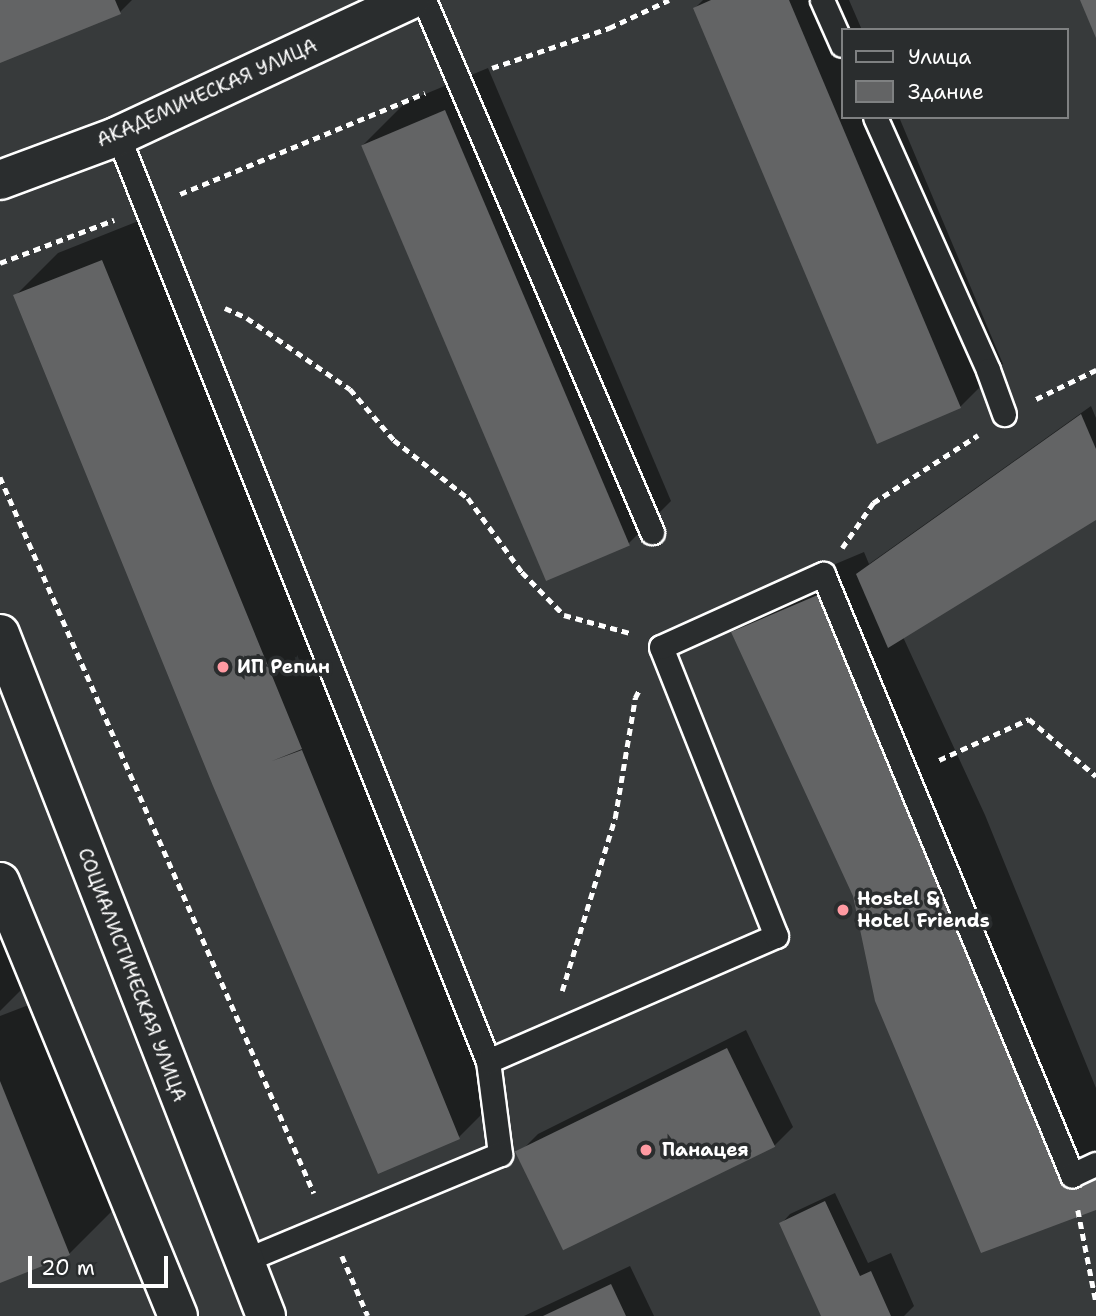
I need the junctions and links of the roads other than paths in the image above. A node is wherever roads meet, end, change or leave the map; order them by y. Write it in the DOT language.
graph roads {
  1 [pos="410,0"];
  2 [pos="424,0"];
  3 [pos="822,0"];
  4 [pos="841,43"];
  5 [pos="876,119"];
  6 [pos="118,136"];
  7 [pos="0,180"];
  8 [pos="1004,414"];
  9 [pos="652,532"];
  10 [pos="0,634"];
  11 [pos="0,882"];
  12 [pos="488,1062"];
  13 [pos="1096,1164"];
  14 [pos="243,1261"];
  15 [pos="178,1316"];
  16 [pos="266,1316"];
  1 -- 6 [label="street, АКАДЕМИЧЕСКАЯ УЛИЦА"];
  2 -- 9 [label="lane"];
  3 -- 4 [label="lane"];
  5 -- 8 [label="lane"];
  6 -- 7 [label="street, АКАДЕМИЧЕСКАЯ УЛИЦА"];
  6 -- 12 [label="lane"];
  10 -- 14 [label="street, СОЦИАЛИСТИЧЕСКАЯ УЛИЦА"];
  11 -- 15 [label="street"];
  12 -- 13 [label="lane"];
  12 -- 14 [label="lane"];
  14 -- 16 [label="street, СОЦИАЛИСТИЧЕСКАЯ УЛИЦА"];
}
